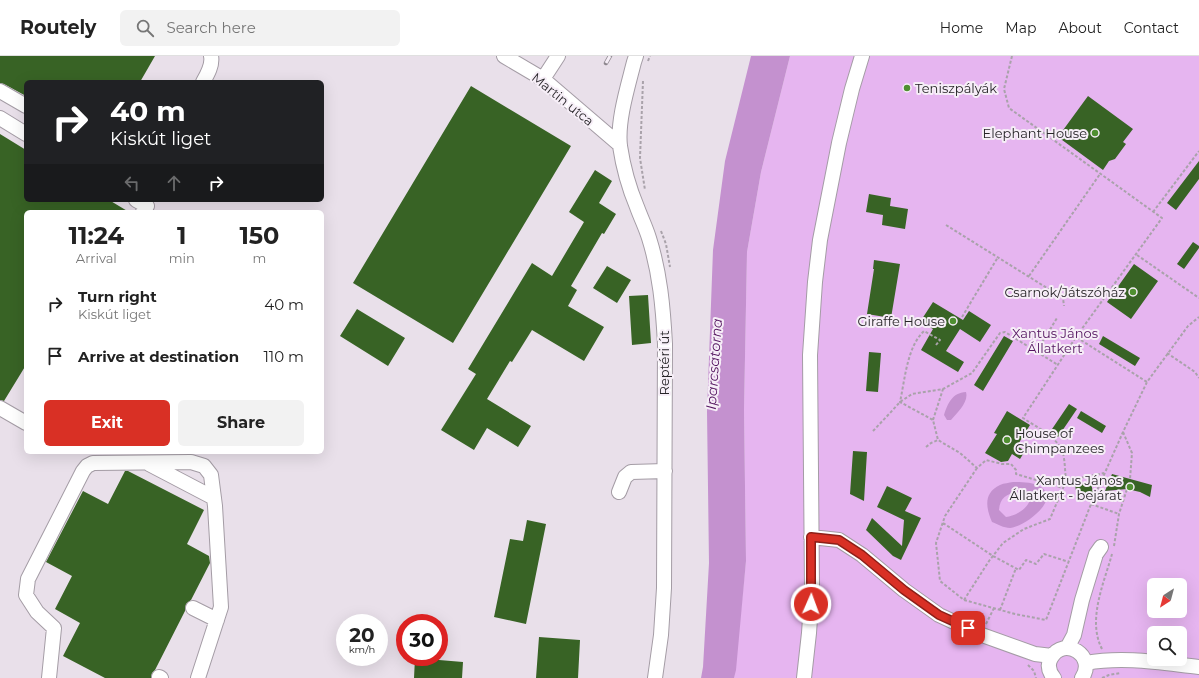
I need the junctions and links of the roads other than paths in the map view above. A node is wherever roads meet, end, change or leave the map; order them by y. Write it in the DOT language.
graph roads {
  1 [pos="211,56"];
  2 [pos="504,56"];
  3 [pos="558,56"];
  4 [pos="636,56"];
  5 [pos="862,56"];
  6 [pos="543,79"];
  7 [pos="204,80"];
  8 [pos="0,91"];
  9 [pos="24,105"];
  10 [pos="0,118"];
  11 [pos="24,133"];
  12 [pos="620,144"];
  13 [pos="140,202"];
  14 [pos="144,210"];
  15 [pos="0,408"];
  16 [pos="24,423"];
  17 [pos="147,463"];
  18 [pos="665,472"];
  19 [pos="619,492"];
  20 [pos="214,498"];
  21 [pos="811,537"];
  22 [pos="1101,548"];
  23 [pos="193,608"];
  24 [pos="217,620"];
  25 [pos="1067,648"];
  26 [pos="1052,656"];
  27 [pos="1086,663"];
  28 [pos="1199,667"];
  29 [pos="49,678"];
  30 [pos="198,678"];
  31 [pos="655,678"];
  32 [pos="804,678"];
  33 [pos="1054,678"];
  34 [pos="1082,678"];
  1 -- 7 [label="street"];
  2 -- 6 [label="street, Martin utca"];
  3 -- 6 [label="street"];
  4 -- 12 [label="street, Reptéri út"];
  5 -- 21 [label="street"];
  6 -- 12 [label="street, Martin utca"];
  8 -- 9 [label="street"];
  10 -- 11 [label="street"];
  12 -- 18 [label="street, Reptéri út"];
  13 -- 14 [label="street"];
  15 -- 16 [label="street"];
  17 -- 20 [label="street"];
  17 -- 20 [label="street"];
  17 -- 29 [label="street"];
  18 -- 19 [label="street"];
  18 -- 31 [label="street, Reptéri út"];
  20 -- 24 [label="street"];
  21 -- 26 [label="street"];
  21 -- 32 [label="street"];
  22 -- 25 [label="street"];
  23 -- 24 [label="street"];
  24 -- 30 [label="street"];
  25 -- 26 [label="street"];
  25 -- 27 [label="street"];
  26 -- 33 [label="street"];
  27 -- 28 [label="street"];
  27 -- 34 [label="street"];
}
